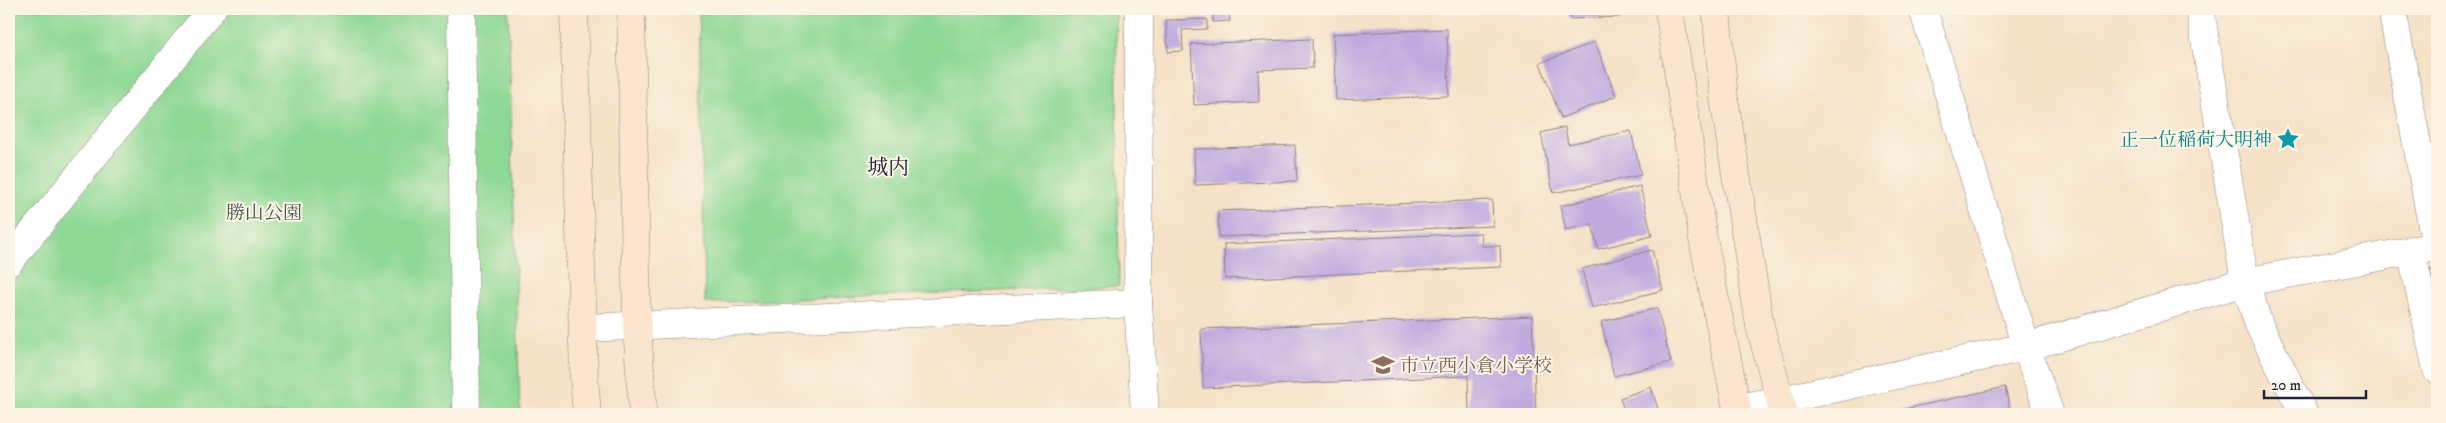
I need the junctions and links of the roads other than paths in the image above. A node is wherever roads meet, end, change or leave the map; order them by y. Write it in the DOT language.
graph roads {
  1 [pos="212,9"];
  2 [pos="461,9"];
  3 [pos="574,9"];
  4 [pos="631,9"];
  5 [pos="1138,9"];
  6 [pos="1668,9"];
  7 [pos="1716,9"];
  8 [pos="1923,9"];
  9 [pos="2200,9"];
  10 [pos="2392,9"];
  11 [pos="2428,248"];
  12 [pos="9,262"];
  13 [pos="2246,282"];
  14 [pos="1138,303"];
  15 [pos="638,327"];
  16 [pos="584,328"];
  17 [pos="2026,346"];
  18 [pos="2437,370"];
  19 [pos="1782,407"];
  20 [pos="1738,411"];
  21 [pos="466,414"];
  22 [pos="587,414"];
  23 [pos="643,414"];
  24 [pos="1145,414"];
  25 [pos="2050,414"];
  26 [pos="2304,414"];
  1 -- 12 [label="street"];
  2 -- 21 [label="street"];
  3 -- 16 [label="street"];
  4 -- 15 [label="street"];
  5 -- 14 [label="street"];
  6 -- 20 [label="street"];
  7 -- 19 [label="street"];
  8 -- 17 [label="street"];
  9 -- 13 [label="street"];
  10 -- 11 [label="street"];
  11 -- 13 [label="street"];
  11 -- 18 [label="street"];
  13 -- 17 [label="street"];
  13 -- 26 [label="street"];
  14 -- 15 [label="street"];
  14 -- 24 [label="street"];
  15 -- 16 [label="street"];
  15 -- 23 [label="street"];
  16 -- 22 [label="street"];
  17 -- 19 [label="street"];
  17 -- 25 [label="street"];
  19 -- 20 [label="street"];
}
